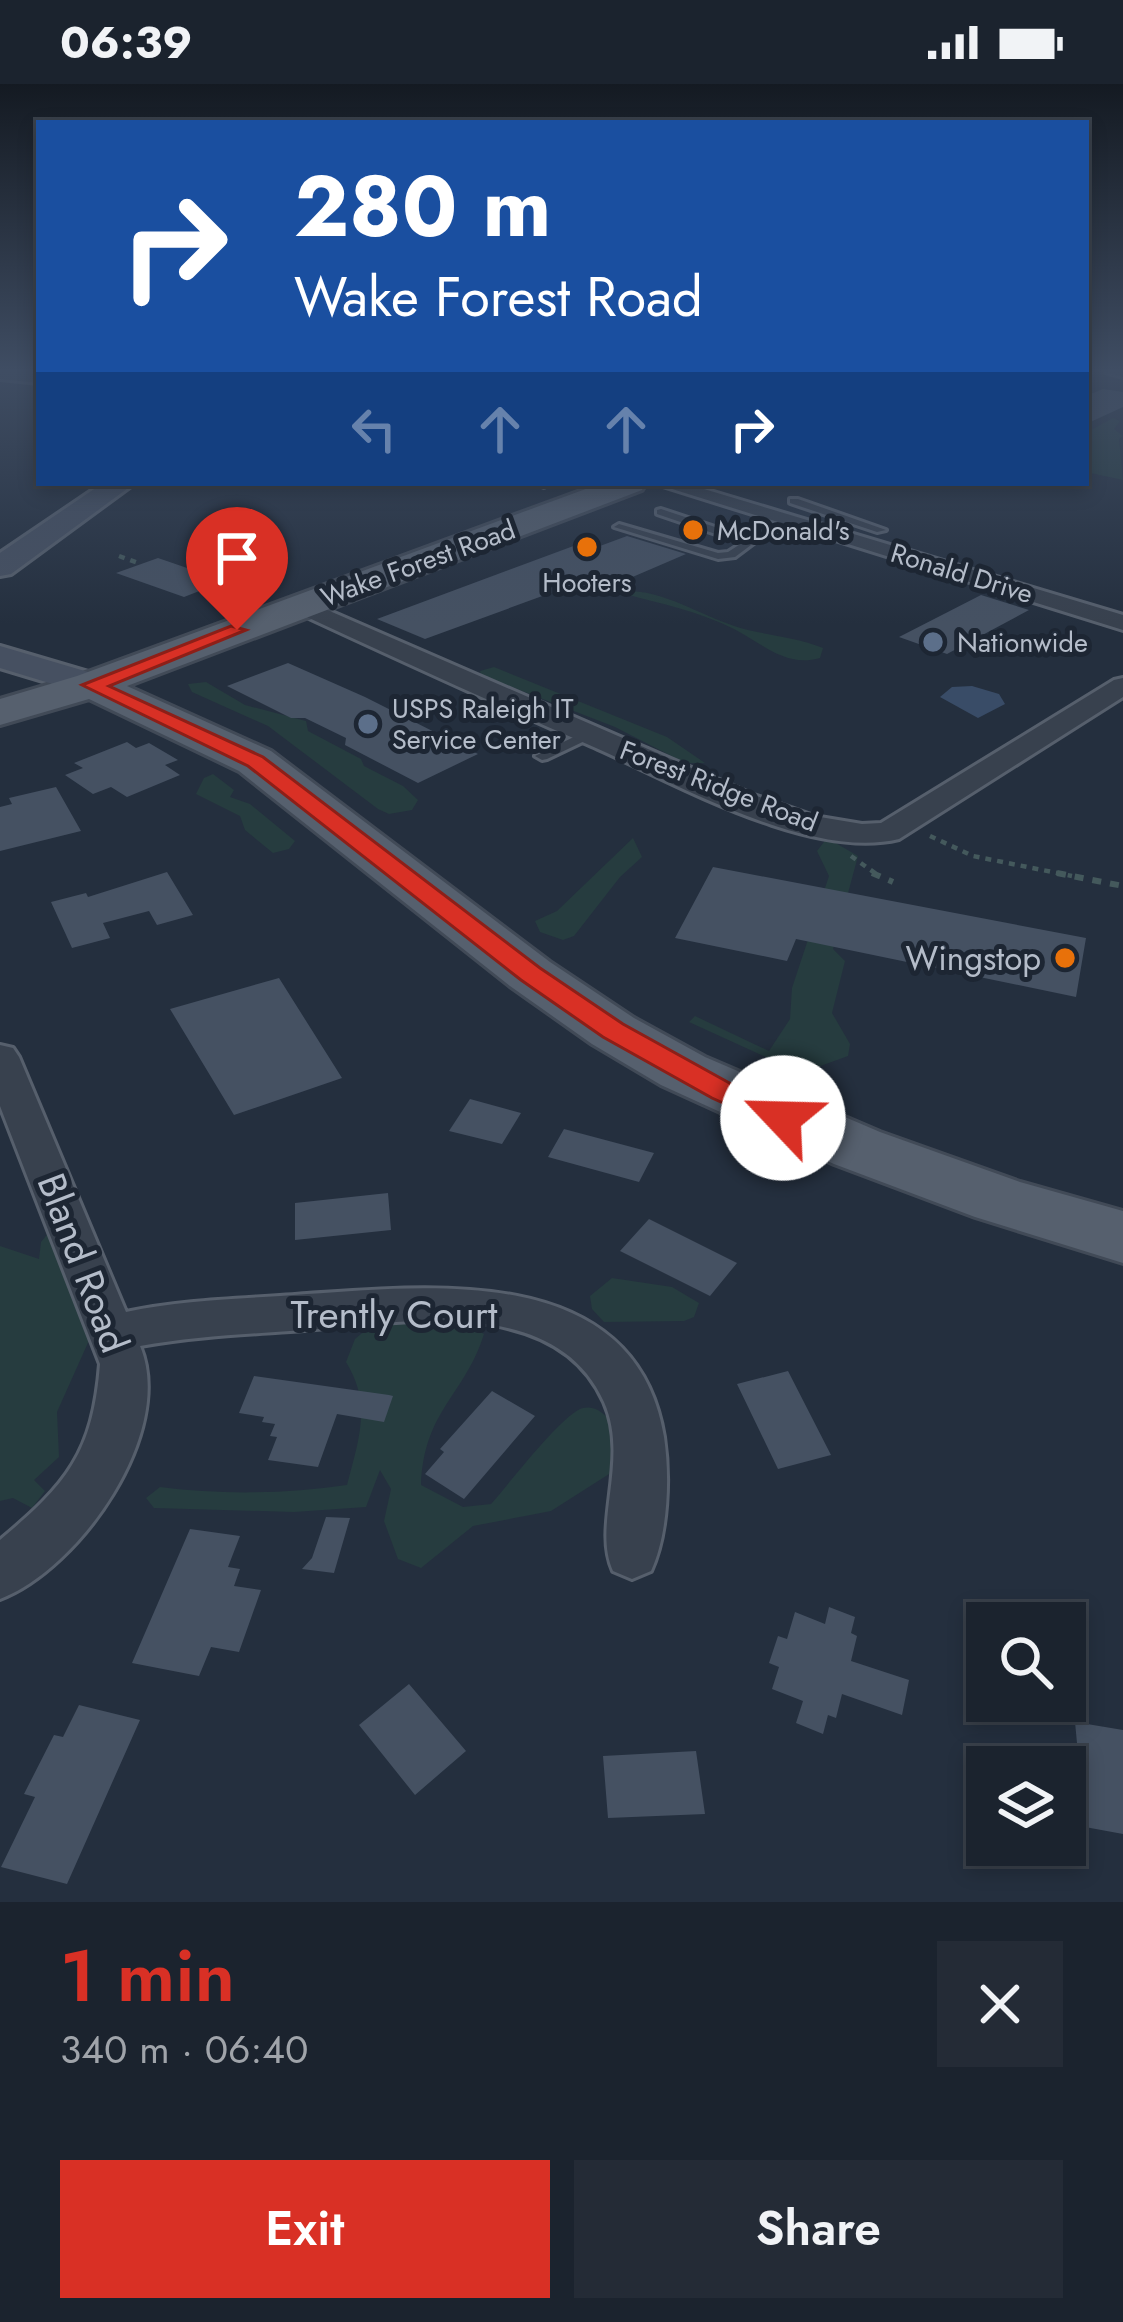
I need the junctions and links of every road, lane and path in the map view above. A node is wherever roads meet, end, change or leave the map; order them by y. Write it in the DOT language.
graph roads {
  1 [pos="117,486"];
  2 [pos="614,486"];
  3 [pos="673,486"];
  4 [pos="550,497"];
  5 [pos="794,501"];
  6 [pos="661,512"];
  7 [pos="619,527"];
  8 [pos="881,530"];
  9 [pos="119,556"];
  10 [pos="138,563"];
  11 [pos="0,567"];
  12 [pos="234,567"];
  13 [pos="212,576"];
  14 [pos="220,585"];
  15 [pos="242,592"];
  16 [pos="302,606"];
  17 [pos="1123,622"];
  18 [pos="0,657"];
  19 [pos="0,672"];
  20 [pos="92,685"];
  21 [pos="1123,686"];
  22 [pos="0,712"];
  23 [pos="588,734"];
  24 [pos="542,756"];
  25 [pos="921,832"];
  26 [pos="1123,886"];
  27 [pos="0,1057"];
  28 [pos="1123,1237"];
  29 [pos="113,1334"];
  30 [pos="632,1554"];
  31 [pos="0,1574"];
  1 -- 11 [label="street"];
  2 -- 4 [label="main road, Wake Forest Road"];
  3 -- 17 [label="street, Ronald Drive"];
  4 -- 16 [label="main road, Wake Forest Road"];
  5 -- 8 [label="lane"];
  6 -- 7 [label="lane"];
  9 -- 10 [label="path"];
  12 -- 13 [label="path"];
  14 -- 15 [label="path"];
  16 -- 20 [label="main road, Wake Forest Road"];
  16 -- 23 [label="street, Forest Ridge Road"];
  18 -- 20 [label="street"];
  19 -- 20 [label="street"];
  20 -- 22 [label="main road, Wake Forest Road"];
  20 -- 28 [label="main road"];
  21 -- 23 [label="street, Forest Ridge Road"];
  23 -- 24 [label="lane"];
  25 -- 26 [label="path"];
  27 -- 29 [label="street, Bland Road"];
  29 -- 30 [label="street, Trently Court"];
  29 -- 31 [label="street, Bland Road"];
}
